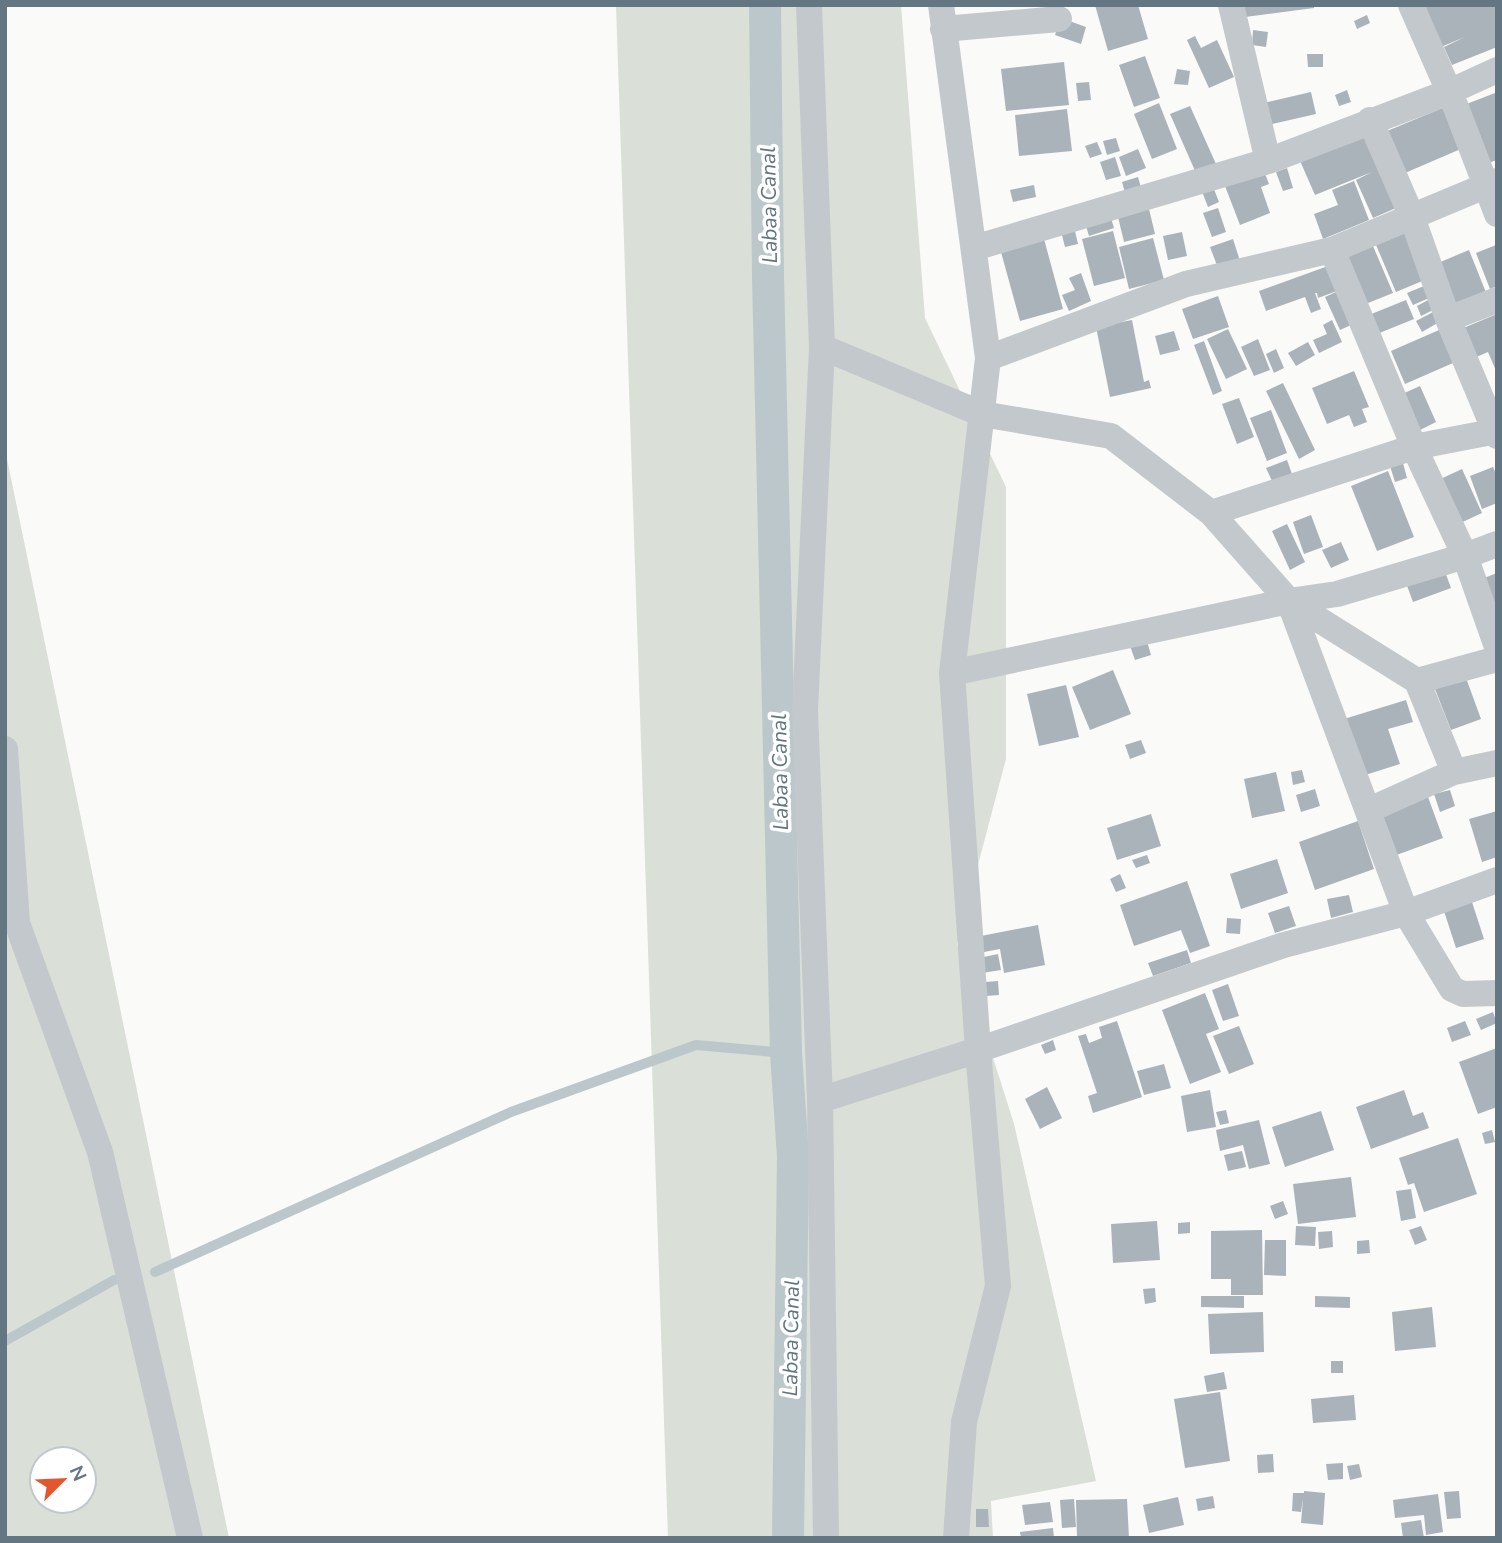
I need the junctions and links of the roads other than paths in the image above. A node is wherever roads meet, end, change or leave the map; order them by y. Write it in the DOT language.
graph roads {
  1 [pos="809,5"];
  2 [pos="1231,5"];
  3 [pos="1411,5"];
  4 [pos="942,17"];
  5 [pos="1059,19"];
  6 [pos="1497,70"];
  7 [pos="1449,92"];
  8 [pos="1370,120"];
  9 [pos="1268,161"];
  10 [pos="1491,183"];
  11 [pos="1497,214"];
  12 [pos="1412,217"];
  13 [pos="974,248"];
  14 [pos="1332,250"];
  15 [pos="1497,300"];
  16 [pos="1448,319"];
  17 [pos="822,347"];
  18 [pos="988,358"];
  19 [pos="982,414"];
  20 [pos="1496,433"];
  21 [pos="1414,447"];
  22 [pos="1211,513"];
  23 [pos="1497,544"];
  24 [pos="1465,556"];
  25 [pos="1289,600"];
  26 [pos="1497,647"];
  27 [pos="1497,659"];
  28 [pos="952,673"];
  29 [pos="1418,681"];
  30 [pos="5,749"];
  31 [pos="1497,763"];
  32 [pos="1454,772"];
  33 [pos="1368,810"];
  34 [pos="1497,880"];
  35 [pos="1406,913"];
  36 [pos="1497,993"];
  37 [pos="978,1050"];
  38 [pos="820,1100"];
  39 [pos="190,1538"];
  40 [pos="825,1538"];
  41 [pos="956,1538"];
  1 -- 17 [label="street"];
  2 -- 9 [label="street"];
  3 -- 7 [label="street"];
  4 -- 5 [label="street"];
  4 -- 13 [label="street"];
  6 -- 7 [label="street"];
  7 -- 8 [label="street"];
  7 -- 10 [label="street"];
  8 -- 9 [label="street"];
  8 -- 12 [label="street"];
  9 -- 13 [label="street"];
  10 -- 11 [label="street"];
  10 -- 12 [label="street"];
  12 -- 14 [label="street"];
  12 -- 16 [label="street"];
  13 -- 18 [label="street"];
  14 -- 18 [label="street"];
  14 -- 21 [label="street"];
  15 -- 16 [label="street"];
  16 -- 20 [label="street"];
  17 -- 19 [label="street"];
  17 -- 38 [label="street"];
  18 -- 19 [label="street"];
  19 -- 22 [label="street"];
  19 -- 28 [label="street"];
  20 -- 21 [label="street"];
  21 -- 22 [label="street"];
  21 -- 24 [label="street"];
  22 -- 25 [label="street"];
  23 -- 24 [label="street"];
  24 -- 25 [label="street"];
  24 -- 26 [label="street"];
  25 -- 28 [label="street"];
  25 -- 29 [label="street"];
  25 -- 33 [label="street"];
  27 -- 29 [label="street"];
  28 -- 37 [label="street"];
  29 -- 32 [label="street"];
  30 -- 39 [label="street"];
  31 -- 32 [label="street"];
  32 -- 33 [label="street"];
  33 -- 35 [label="street"];
  34 -- 35 [label="street"];
  35 -- 36 [label="street"];
  35 -- 37 [label="street"];
  37 -- 38 [label="street"];
  37 -- 41 [label="street"];
  38 -- 40 [label="street"];
}
